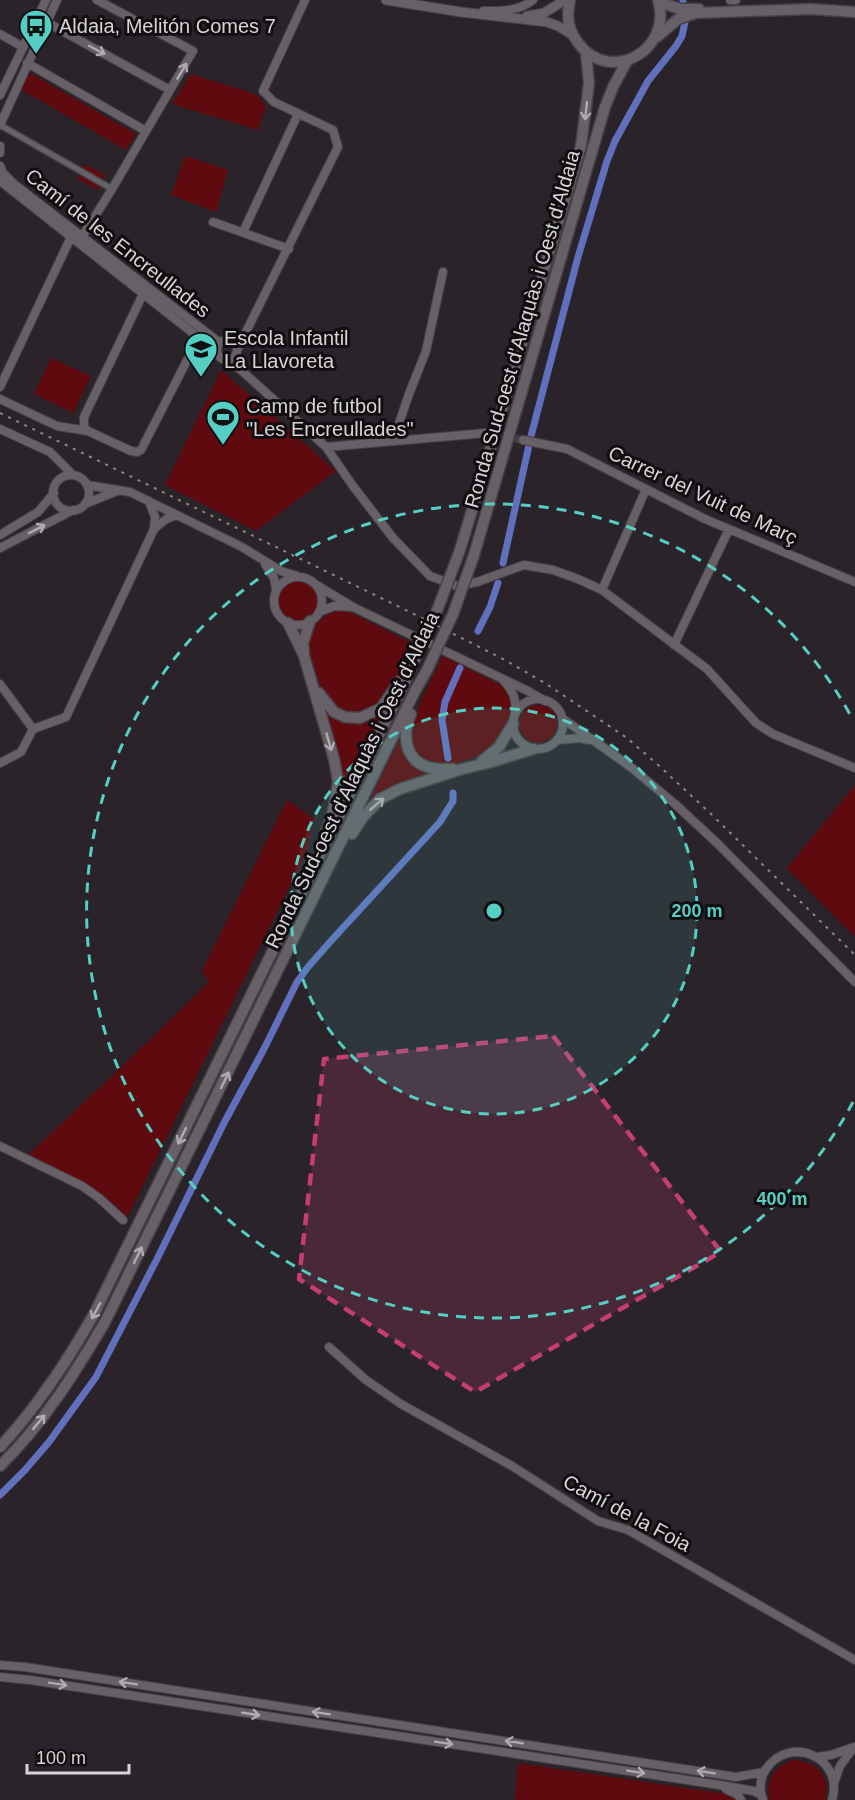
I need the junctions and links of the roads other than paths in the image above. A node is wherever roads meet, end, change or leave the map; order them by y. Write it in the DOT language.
graph roads {
  1 [pos="46,0"];
  2 [pos="57,0"];
  3 [pos="97,0"];
  4 [pos="305,0"];
  5 [pos="386,0"];
  6 [pos="533,0"];
  7 [pos="565,0"];
  8 [pos="570,0"];
  9 [pos="730,0"];
  10 [pos="736,0"];
  11 [pos="659,1"];
  12 [pos="855,10"];
  13 [pos="461,12"];
  14 [pos="516,17"];
  15 [pos="46,22"];
  16 [pos="0,34"];
  17 [pos="571,34"];
  18 [pos="657,37"];
  19 [pos="23,47"];
  20 [pos="586,53"];
  21 [pos="627,61"];
  22 [pos="27,63"];
  23 [pos="170,90"];
  24 [pos="0,95"];
  25 [pos="298,114"];
  26 [pos="0,125"];
  27 [pos="146,131"];
  28 [pos="0,146"];
  29 [pos="0,153"];
  30 [pos="0,166"];
  31 [pos="0,181"];
  32 [pos="112,189"];
  33 [pos="213,222"];
  34 [pos="243,232"];
  35 [pos="71,237"];
  36 [pos="82,237"];
  37 [pos="289,249"];
  38 [pos="443,272"];
  39 [pos="143,294"];
  40 [pos="246,333"];
  41 [pos="199,337"];
  42 [pos="223,341"];
  43 [pos="217,352"];
  44 [pos="237,352"];
  45 [pos="228,360"];
  46 [pos="242,371"];
  47 [pos="0,387"];
  48 [pos="0,399"];
  49 [pos="0,429"];
  50 [pos="88,431"];
  51 [pos="486,433"];
  52 [pos="523,440"];
  53 [pos="393,441"];
  54 [pos="326,447"];
  55 [pos="52,453"];
  56 [pos="73,475"];
  57 [pos="58,481"];
  58 [pos="87,486"];
  59 [pos="646,489"];
  60 [pos="118,490"];
  61 [pos="54,493"];
  62 [pos="149,501"];
  63 [pos="85,504"];
  64 [pos="74,510"];
  65 [pos="177,515"];
  66 [pos="154,529"];
  67 [pos="729,529"];
  68 [pos="0,536"];
  69 [pos="0,548"];
  70 [pos="262,560"];
  71 [pos="297,576"];
  72 [pos="855,582"];
  73 [pos="315,584"];
  74 [pos="276,589"];
  75 [pos="602,590"];
  76 [pos="353,607"];
  77 [pos="319,612"];
  78 [pos="310,621"];
  79 [pos="288,623"];
  80 [pos="674,645"];
  81 [pos="304,656"];
  82 [pos="414,661"];
  83 [pos="427,670"];
  84 [pos="499,676"];
  85 [pos="0,684"];
  86 [pos="314,686"];
  87 [pos="545,701"];
  88 [pos="562,718"];
  89 [pos="514,719"];
  90 [pos="33,729"];
  91 [pos="557,740"];
  92 [pos="596,742"];
  93 [pos="533,748"];
  94 [pos="0,763"];
  95 [pos="474,765"];
  96 [pos="855,768"];
  97 [pos="462,769"];
  98 [pos="327,842"];
  99 [pos="339,847"];
  100 [pos="855,982"];
  101 [pos="0,1146"];
  102 [pos="123,1220"];
  103 [pos="329,1347"];
  104 [pos="0,1447"];
  105 [pos="0,1466"];
  106 [pos="855,1660"];
  107 [pos="0,1665"];
  108 [pos="0,1677"];
  109 [pos="855,1747"];
  110 [pos="816,1757"];
  111 [pos="764,1772"];
  112 [pos="834,1783"];
  113 [pos="720,1785"];
  114 [pos="760,1796"];
  115 [pos="834,1799"];
  116 [pos="741,1800"];
  1 -- 19 [label="street"];
  2 -- 15 [label="street"];
  23 -- 3 [label="street, one-way"];
  4 -- 25 [label="street"];
  5 -- 13 [label="street"];
  6 -- 13 [label="street"];
  7 -- 14 [label="street"];
  8 -- 17 [label="main road"];
  9 -- 10 [label="street"];
  11 -- 12 [label="main road"];
  11 -- 18 [label="main road"];
  12 -- 18 [label="main road"];
  13 -- 14 [label="street"];
  14 -- 17 [label="street"];
  15 -- 22 [label="street"];
  15 -- 23 [label="street, one-way"];
  16 -- 19 [label="street"];
  17 -- 20 [label="main road"];
  18 -- 21 [label="main road"];
  19 -- 24 [label="street"];
  20 -- 21 [label="main road"];
  20 -- 82 [label="main road, Ronda Sud-oest d'Alaquàs i Oest d'Aldaia, one-way, bridge"];
  21 -- 83 [label="main road, Ronda Sud-oest d'Alaquàs i Oest d'Aldaia, bridge"];
  22 -- 26 [label="street"];
  22 -- 27 [label="street"];
  23 -- 27 [label="street"];
  25 -- 34 [label="street"];
  25 -- 37 [label="street"];
  26 -- 32 [label="street"];
  27 -- 32 [label="street"];
  28 -- 29 [label="street"];
  30 -- 36 [label="street, Camí de les Encreullades"];
  31 -- 35 [label="street, Camí de les Encreullades"];
  32 -- 36 [label="street"];
  33 -- 34 [label="street"];
  34 -- 37 [label="street"];
  35 -- 39 [label="street, Camí de les Encreullades"];
  35 -- 47 [label="street"];
  36 -- 42 [label="street, Camí de les Encreullades"];
  37 -- 40 [label="street"];
  38 -- 53 [label="street"];
  39 -- 41 [label="street, Camí de les Encreullades"];
  39 -- 50 [label="street"];
  40 -- 42 [label="street"];
  40 -- 44 [label="street"];
  41 -- 43 [label="street, Camí de les Encreullades"];
  41 -- 50 [label="street"];
  42 -- 43 [label="street"];
  42 -- 44 [label="street"];
  43 -- 45 [label="street"];
  44 -- 45 [label="street"];
  44 -- 46 [label="street"];
  45 -- 46 [label="street"];
  46 -- 54 [label="street"];
  48 -- 50 [label="street"];
  49 -- 55 [label="street"];
  51 -- 53 [label="street"];
  52 -- 59 [label="street, Carrer del Vuit de Març"];
  53 -- 54 [label="street"];
  54 -- 75 [label="street"];
  55 -- 56 [label="street"];
  55 -- 57 [label="street"];
  56 -- 57 [label="street"];
  56 -- 58 [label="street"];
  57 -- 61 [label="street"];
  58 -- 60 [label="street"];
  58 -- 63 [label="street"];
  59 -- 67 [label="street, Carrer del Vuit de Març"];
  59 -- 75 [label="street"];
  60 -- 62 [label="street"];
  60 -- 63 [label="street"];
  61 -- 64 [label="street"];
  61 -- 68 [label="street"];
  62 -- 65 [label="street"];
  62 -- 66 [label="street"];
  63 -- 64 [label="street"];
  69 -- 64 [label="street, one-way"];
  65 -- 66 [label="street"];
  65 -- 70 [label="street"];
  66 -- 90 [label="street"];
  67 -- 72 [label="street, Carrer del Vuit de Març"];
  67 -- 80 [label="street"];
  70 -- 71 [label="street"];
  70 -- 74 [label="street"];
  71 -- 73 [label="street"];
  71 -- 74 [label="street"];
  73 -- 76 [label="street"];
  73 -- 77 [label="street"];
  74 -- 79 [label="street"];
  75 -- 80 [label="street"];
  76 -- 77 [label="street"];
  76 -- 84 [label="street"];
  77 -- 78 [label="street"];
  78 -- 79 [label="street"];
  78 -- 81 [label="main road"];
  79 -- 81 [label="main road"];
  80 -- 96 [label="street"];
  81 -- 86 [label="main road"];
  82 -- 86 [label="main road"];
  82 -- 98 [label="main road, Ronda Sud-oest d'Alaquàs i Oest d'Aldaia"];
  83 -- 97 [label="main road"];
  83 -- 99 [label="main road, Ronda Sud-oest d'Alaquàs i Oest d'Aldaia"];
  84 -- 87 [label="street"];
  84 -- 89 [label="street"];
  85 -- 90 [label="street"];
  86 -- 98 [label="main road, one-way"];
  87 -- 88 [label="street"];
  87 -- 89 [label="street"];
  88 -- 91 [label="street"];
  88 -- 92 [label="street"];
  89 -- 93 [label="street"];
  89 -- 95 [label="main road"];
  90 -- 94 [label="street"];
  91 -- 92 [label="street"];
  91 -- 93 [label="street"];
  92 -- 100 [label="street"];
  93 -- 95 [label="main road"];
  95 -- 97 [label="main road"];
  99 -- 97 [label="main road, one-way"];
  98 -- 104 [label="main road, Ronda Sud-oest d'Alaquàs i Oest d'Aldaia, one-way"];
  105 -- 99 [label="main road, Ronda Sud-oest d'Alaquàs i Oest d'Aldaia, one-way"];
  101 -- 102 [label="street"];
  103 -- 106 [label="street, Camí de la Foia"];
  111 -- 107 [label="street, one-way"];
  108 -- 113 [label="street, one-way"];
  109 -- 110 [label="street"];
  109 -- 112 [label="street"];
  110 -- 111 [label="street"];
  110 -- 112 [label="street"];
  111 -- 114 [label="street"];
  112 -- 115 [label="street"];
  113 -- 114 [label="street"];
  113 -- 116 [label="street"];
}
